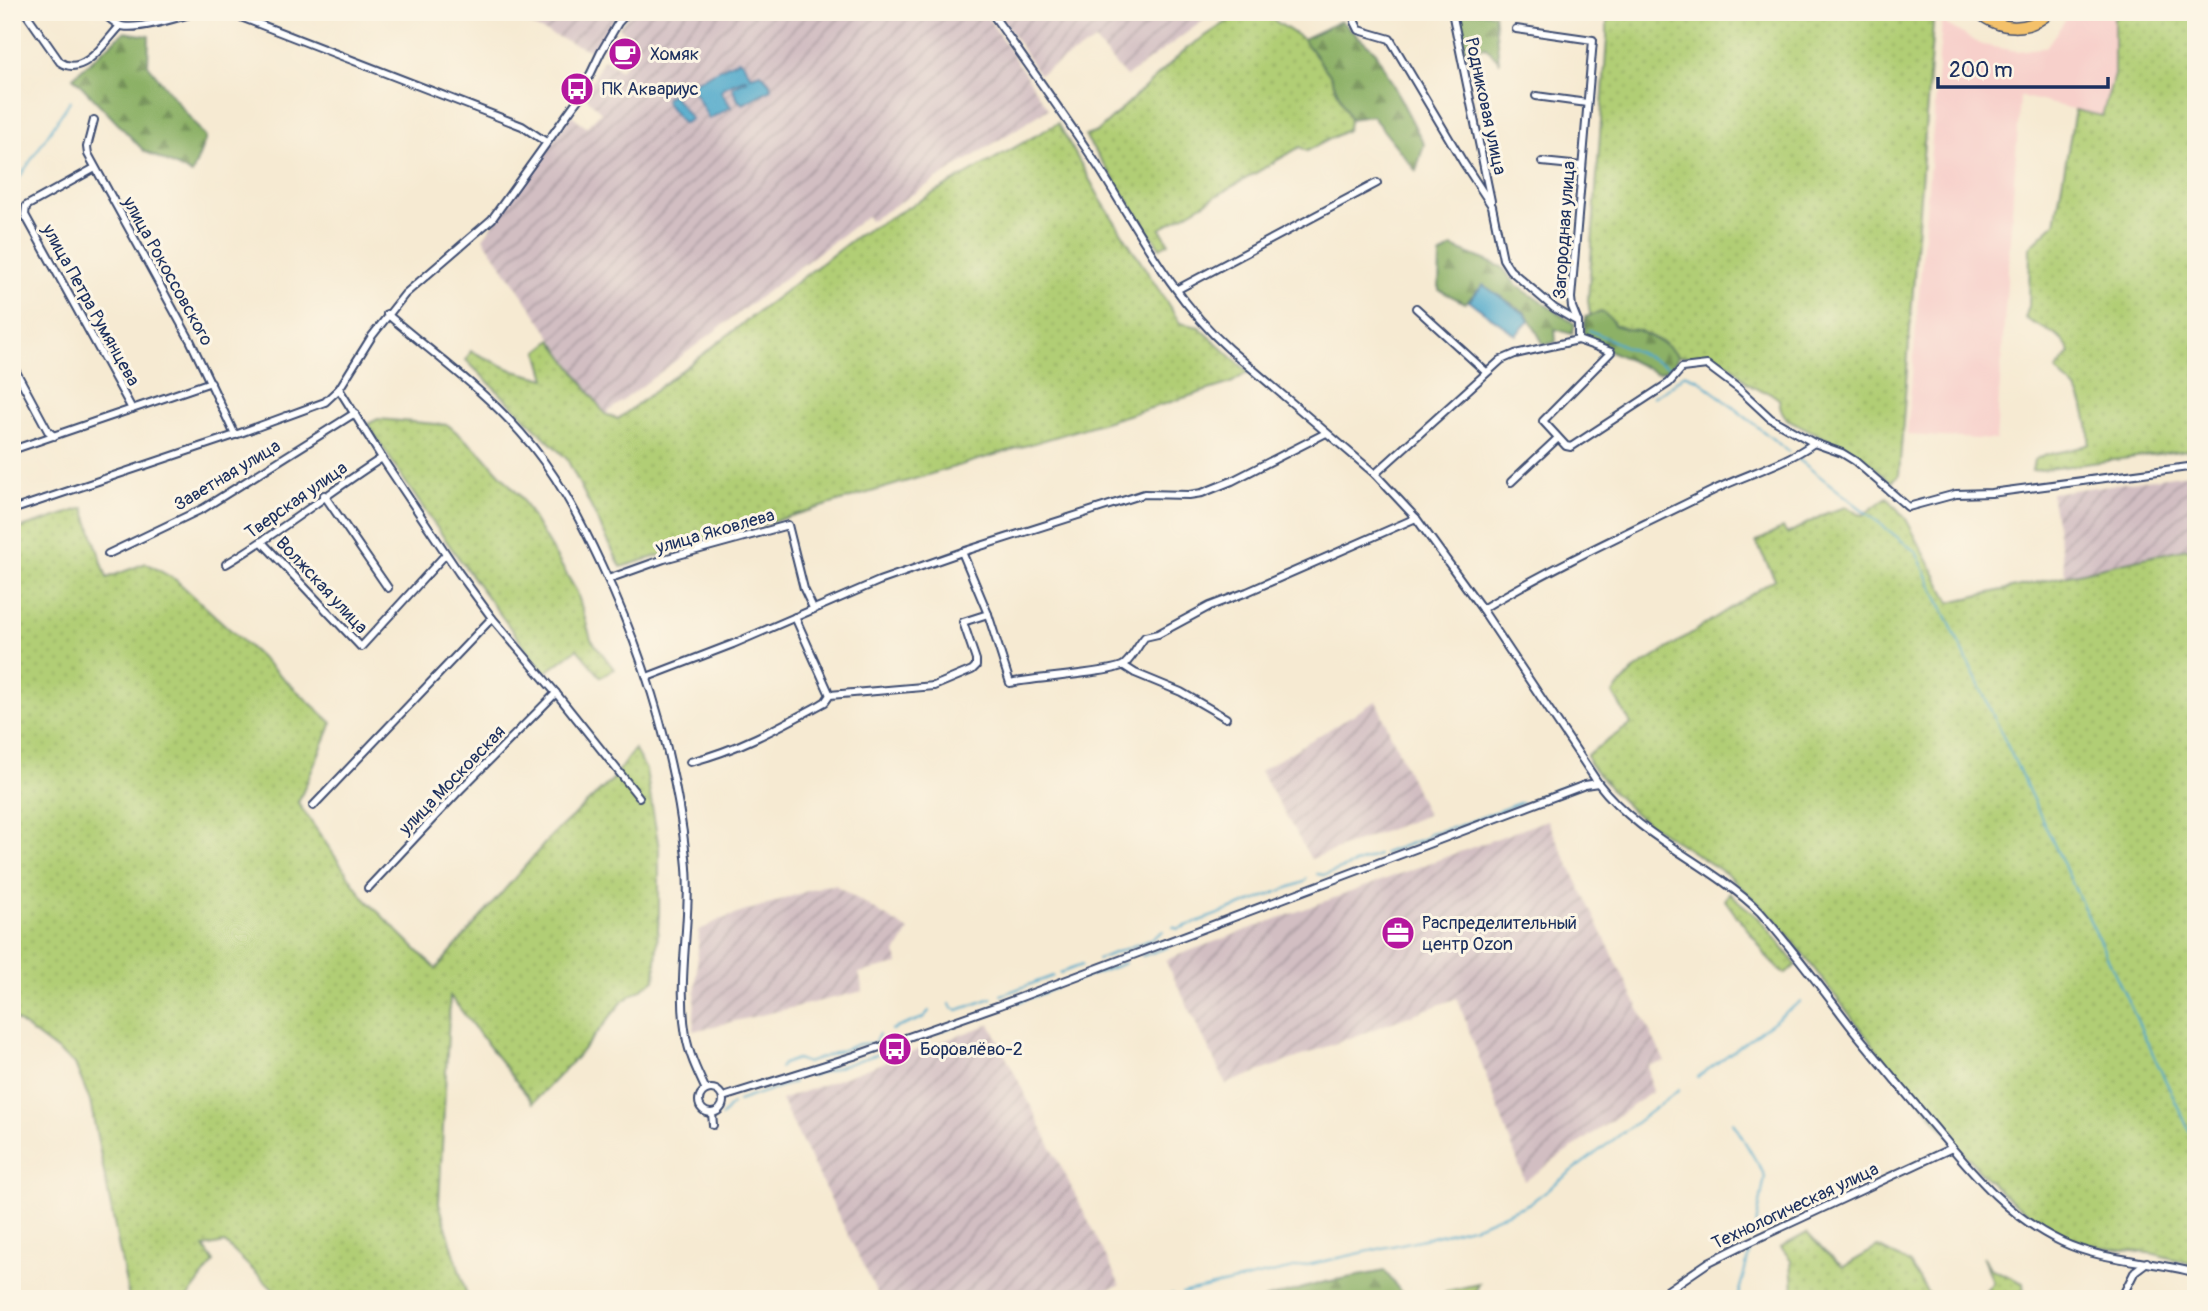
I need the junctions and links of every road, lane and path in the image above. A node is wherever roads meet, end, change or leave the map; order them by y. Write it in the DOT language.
graph roads {
  1 [pos="25,12"];
  2 [pos="101,12"];
  3 [pos="196,12"];
  4 [pos="228,12"];
  5 [pos="628,12"];
  6 [pos="991,12"];
  7 [pos="1356,12"];
  8 [pos="1452,12"];
  9 [pos="1978,12"];
  10 [pos="2050,12"];
  11 [pos="120,26"];
  12 [pos="1516,29"];
  13 [pos="1536,96"];
  14 [pos="1587,103"];
  15 [pos="94,120"];
  16 [pos="547,142"];
  17 [pos="1542,162"];
  18 [pos="1582,166"];
  19 [pos="95,168"];
  20 [pos="1377,183"];
  21 [pos="1492,206"];
  22 [pos="1178,289"];
  23 [pos="1416,308"];
  24 [pos="387,314"];
  25 [pos="1578,322"];
  26 [pos="1578,340"];
  27 [pos="12,364"];
  28 [pos="1486,372"];
  29 [pos="211,382"];
  30 [pos="339,389"];
  31 [pos="132,409"];
  32 [pos="355,413"];
  33 [pos="1326,433"];
  34 [pos="235,435"];
  35 [pos="54,436"];
  36 [pos="1558,438"];
  37 [pos="1814,443"];
  38 [pos="12,450"];
  39 [pos="382,458"];
  40 [pos="2196,466"];
  41 [pos="1375,474"];
  42 [pos="1511,482"];
  43 [pos="324,495"];
  44 [pos="12,510"];
  45 [pos="1416,518"];
  46 [pos="262,542"];
  47 [pos="962,552"];
  48 [pos="108,554"];
  49 [pos="445,555"];
  50 [pos="226,564"];
  51 [pos="608,579"];
  52 [pos="388,588"];
  53 [pos="813,608"];
  54 [pos="1482,609"];
  55 [pos="988,614"];
  56 [pos="795,617"];
  57 [pos="492,618"];
  58 [pos="1124,666"];
  59 [pos="647,677"];
  60 [pos="556,693"];
  61 [pos="830,695"];
  62 [pos="1226,718"];
  63 [pos="690,762"];
  64 [pos="1598,783"];
  65 [pos="639,797"];
  66 [pos="313,806"];
  67 [pos="368,888"];
  68 [pos="706,1090"];
  69 [pos="723,1097"];
  70 [pos="699,1106"];
  71 [pos="690,1109"];
  72 [pos="712,1114"];
  73 [pos="713,1125"];
  74 [pos="1952,1148"];
  75 [pos="2147,1262"];
  76 [pos="2196,1273"];
  77 [pos="1655,1299"];
  78 [pos="2121,1299"];
  1 -- 11 [label="street"];
  2 -- 11 [label="street"];
  3 -- 11 [label="street"];
  4 -- 16 [label="street"];
  5 -- 16 [label="street"];
  6 -- 22 [label="street"];
  7 -- 21 [label="street"];
  8 -- 21 [label="street, Родниковая улица"];
  9 -- 10 [label="main road"];
  12 -- 14 [label="street, Загородная улица"];
  13 -- 14 [label="street"];
  14 -- 18 [label="street, Загородная улица"];
  15 -- 19 [label="street, улица Рокоссовского"];
  16 -- 24 [label="street"];
  17 -- 18 [label="street"];
  18 -- 25 [label="street, Загородная улица"];
  19 -- 29 [label="street, улица Рокоссовского"];
  19 -- 31 [label="street, улица Петра Румянцева"];
  20 -- 22 [label="street"];
  21 -- 25 [label="street, Родниковая улица"];
  22 -- 33 [label="street"];
  23 -- 28 [label="street"];
  24 -- 30 [label="street"];
  24 -- 51 [label="street"];
  25 -- 26 [label="street, Загородная улица"];
  26 -- 28 [label="street"];
  26 -- 36 [label="street"];
  27 -- 35 [label="street"];
  28 -- 41 [label="street"];
  29 -- 31 [label="street"];
  29 -- 34 [label="street, улица Рокоссовского"];
  30 -- 32 [label="street"];
  30 -- 34 [label="street"];
  31 -- 35 [label="street"];
  32 -- 39 [label="street"];
  32 -- 48 [label="street, Заветная улица"];
  33 -- 41 [label="street"];
  33 -- 47 [label="street"];
  34 -- 44 [label="street"];
  35 -- 38 [label="street"];
  36 -- 37 [label="street"];
  36 -- 42 [label="street"];
  37 -- 40 [label="street"];
  37 -- 54 [label="street"];
  39 -- 43 [label="street, Тверская улица"];
  39 -- 49 [label="street"];
  41 -- 45 [label="street"];
  43 -- 46 [label="street, Тверская улица"];
  43 -- 52 [label="street"];
  45 -- 54 [label="street"];
  45 -- 58 [label="street"];
  46 -- 49 [label="street, Волжская улица"];
  46 -- 50 [label="street, Тверская улица"];
  47 -- 53 [label="street"];
  47 -- 55 [label="street"];
  49 -- 57 [label="street"];
  51 -- 53 [label="street, улица Яковлева"];
  51 -- 59 [label="street"];
  53 -- 56 [label="street"];
  54 -- 64 [label="street"];
  55 -- 58 [label="street"];
  55 -- 61 [label="street"];
  56 -- 59 [label="street"];
  56 -- 61 [label="street"];
  57 -- 60 [label="street"];
  57 -- 66 [label="street"];
  58 -- 62 [label="street"];
  59 -- 68 [label="street"];
  60 -- 65 [label="street"];
  60 -- 67 [label="street, улица Московская"];
  61 -- 63 [label="street"];
  64 -- 69 [label="street"];
  64 -- 74 [label="street"];
  68 -- 69 [label="street"];
  68 -- 70 [label="street"];
  69 -- 72 [label="street"];
  70 -- 71 [label="street"];
  70 -- 72 [label="street"];
  72 -- 73 [label="street"];
  74 -- 75 [label="street"];
  74 -- 77 [label="street, Технологическая улица"];
  75 -- 76 [label="street"];
  75 -- 78 [label="street"];
}
